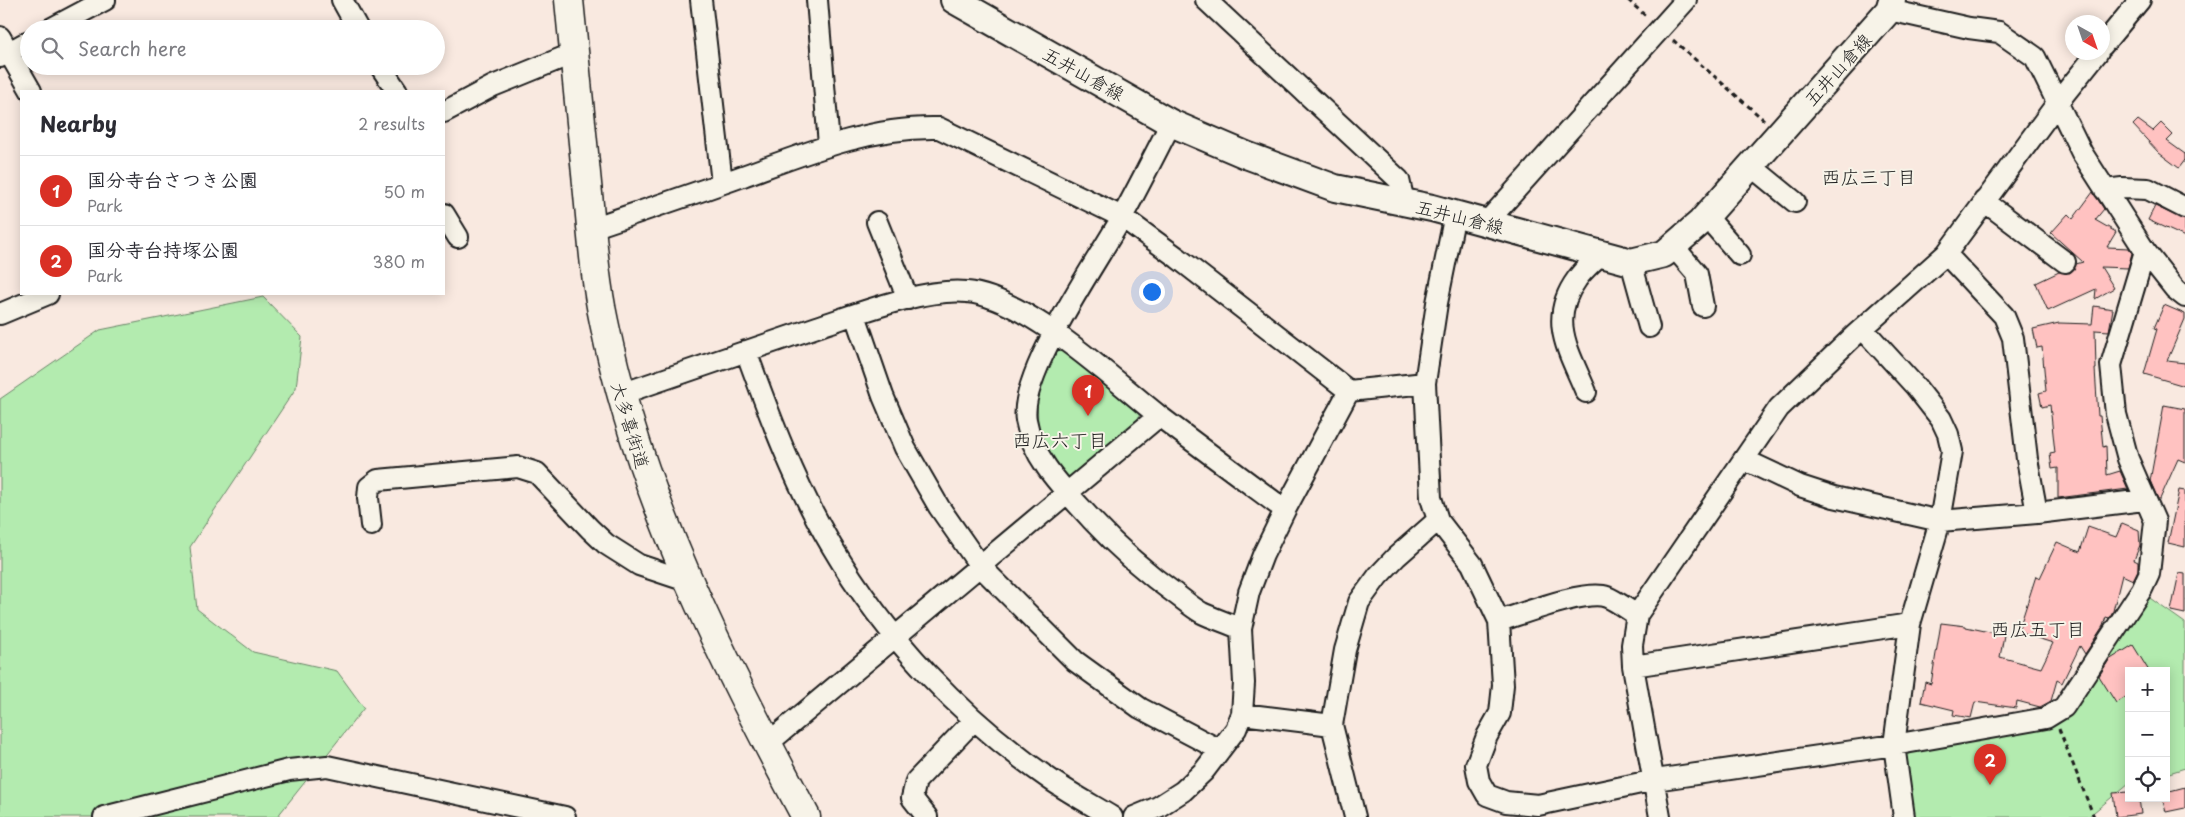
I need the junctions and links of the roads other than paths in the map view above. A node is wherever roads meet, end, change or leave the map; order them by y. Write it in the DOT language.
graph roads {
  1 [pos="105,0"];
  2 [pos="342,0"];
  3 [pos="569,0"];
  4 [pos="701,0"];
  5 [pos="817,0"];
  6 [pos="954,0"];
  7 [pos="1206,0"];
  8 [pos="1686,0"];
  9 [pos="2140,0"];
  10 [pos="1891,5"];
  11 [pos="67,20"];
  12 [pos="353,20"];
  13 [pos="2110,36"];
  14 [pos="20,44"];
  15 [pos="3,49"];
  16 [pos="574,53"];
  17 [pos="2092,60"];
  18 [pos="20,74"];
  19 [pos="20,75"];
  20 [pos="386,75"];
  21 [pos="30,90"];
  22 [pos="396,90"];
  23 [pos="2058,102"];
  24 [pos="445,111"];
  25 [pos="1171,123"];
  26 [pos="829,145"];
  27 [pos="1751,166"];
  28 [pos="722,183"];
  29 [pos="2105,190"];
  30 [pos="1984,201"];
  31 [pos="1404,202"];
  32 [pos="1795,202"];
  33 [pos="2185,208"];
  34 [pos="1455,214"];
  35 [pos="445,216"];
  36 [pos="1706,216"];
  37 [pos="1122,217"];
  38 [pos="877,222"];
  39 [pos="1486,222"];
  40 [pos="592,228"];
  41 [pos="458,238"];
  42 [pos="1673,246"];
  43 [pos="2145,251"];
  44 [pos="1601,254"];
  45 [pos="1946,254"];
  46 [pos="1740,256"];
  47 [pos="1631,262"];
  48 [pos="2065,262"];
  49 [pos="46,295"];
  50 [pos="2185,297"];
  51 [pos="908,299"];
  52 [pos="1702,306"];
  53 [pos="0,314"];
  54 [pos="855,315"];
  55 [pos="1649,327"];
  56 [pos="1863,329"];
  57 [pos="1054,332"];
  58 [pos="746,351"];
  59 [pos="1425,383"];
  60 [pos="1349,391"];
  61 [pos="1586,392"];
  62 [pos="621,394"];
  63 [pos="1159,416"];
  64 [pos="1744,460"];
  65 [pos="1067,493"];
  66 [pos="2144,500"];
  67 [pos="1285,510"];
  68 [pos="2036,513"];
  69 [pos="1438,520"];
  70 [pos="1940,521"];
  71 [pos="371,525"];
  72 [pos="980,566"];
  73 [pos="690,582"];
  74 [pos="1637,615"];
  75 [pos="1499,621"];
  76 [pos="1910,624"];
  77 [pos="1241,629"];
  78 [pos="895,638"];
  79 [pos="1633,666"];
  80 [pos="1242,714"];
  81 [pos="974,720"];
  82 [pos="1332,725"];
  83 [pos="767,744"];
  84 [pos="1894,745"];
  85 [pos="1220,750"];
  86 [pos="1655,780"];
  87 [pos="104,817"];
  88 [pos="565,817"];
  89 [pos="806,817"];
  90 [pos="927,817"];
  91 [pos="1112,817"];
  92 [pos="1134,817"];
  93 [pos="1355,817"];
  94 [pos="1660,817"];
  95 [pos="1904,817"];
  1 -- 11 [label="street"];
  2 -- 12 [label="street"];
  3 -- 16 [label="highway, 大多喜街道"];
  4 -- 28 [label="street"];
  5 -- 26 [label="street"];
  6 -- 25 [label="main road, 五井山倉線"];
  7 -- 31 [label="street"];
  8 -- 39 [label="street"];
  9 -- 13 [label="street"];
  10 -- 23 [label="street"];
  10 -- 27 [label="main road, 五井山倉線"];
  14 -- 15 [label="street"];
  15 -- 18 [label="street"];
  16 -- 24 [label="street"];
  16 -- 40 [label="highway, 大多喜街道"];
  17 -- 23 [label="street"];
  19 -- 21 [label="street"];
  20 -- 22 [label="street"];
  23 -- 29 [label="street"];
  23 -- 30 [label="street"];
  25 -- 31 [label="main road, 五井山倉線"];
  25 -- 37 [label="street"];
  26 -- 28 [label="street"];
  26 -- 37 [label="street"];
  27 -- 32 [label="street"];
  27 -- 36 [label="main road, 五井山倉線"];
  28 -- 40 [label="street"];
  29 -- 33 [label="street"];
  29 -- 43 [label="street"];
  30 -- 45 [label="street"];
  30 -- 48 [label="street"];
  31 -- 34 [label="main road, 五井山倉線"];
  34 -- 39 [label="main road, 五井山倉線"];
  34 -- 59 [label="street"];
  35 -- 41 [label="street"];
  36 -- 42 [label="main road, 五井山倉線"];
  36 -- 46 [label="street"];
  37 -- 57 [label="street"];
  37 -- 60 [label="street"];
  38 -- 51 [label="street"];
  39 -- 44 [label="main road, 五井山倉線"];
  40 -- 62 [label="highway, 大多喜街道"];
  42 -- 47 [label="main road, 五井山倉線"];
  42 -- 52 [label="street"];
  43 -- 50 [label="street"];
  43 -- 66 [label="street"];
  44 -- 47 [label="main road, 五井山倉線"];
  44 -- 61 [label="street"];
  45 -- 56 [label="street"];
  45 -- 68 [label="street"];
  47 -- 55 [label="street"];
  49 -- 53 [label="street"];
  51 -- 54 [label="street"];
  51 -- 57 [label="street"];
  54 -- 58 [label="street"];
  54 -- 72 [label="street"];
  56 -- 64 [label="street"];
  56 -- 70 [label="street"];
  57 -- 63 [label="street"];
  57 -- 65 [label="street"];
  58 -- 62 [label="street"];
  58 -- 78 [label="street"];
  59 -- 60 [label="street"];
  59 -- 69 [label="street"];
  60 -- 67 [label="street"];
  62 -- 73 [label="highway, 大多喜街道"];
  63 -- 65 [label="street"];
  63 -- 67 [label="street"];
  64 -- 70 [label="street"];
  64 -- 74 [label="street"];
  65 -- 72 [label="street"];
  65 -- 77 [label="street"];
  66 -- 68 [label="street"];
  66 -- 84 [label="street"];
  67 -- 77 [label="street"];
  68 -- 70 [label="street"];
  69 -- 75 [label="street"];
  69 -- 82 [label="street"];
  70 -- 76 [label="street"];
  71 -- 73 [label="street"];
  72 -- 78 [label="street"];
  72 -- 85 [label="street"];
  73 -- 83 [label="highway, 大多喜街道"];
  74 -- 75 [label="street"];
  74 -- 79 [label="street"];
  75 -- 86 [label="street"];
  76 -- 79 [label="street"];
  76 -- 84 [label="street"];
  77 -- 80 [label="street"];
  78 -- 81 [label="street"];
  78 -- 83 [label="street"];
  79 -- 86 [label="street"];
  80 -- 82 [label="street"];
  80 -- 85 [label="street"];
  81 -- 90 [label="street"];
  81 -- 91 [label="street"];
  82 -- 93 [label="street"];
  83 -- 89 [label="highway, 大多喜街道"];
  84 -- 86 [label="street"];
  84 -- 95 [label="street"];
  85 -- 92 [label="street"];
  86 -- 94 [label="street"];
  87 -- 88 [label="street"];
}
